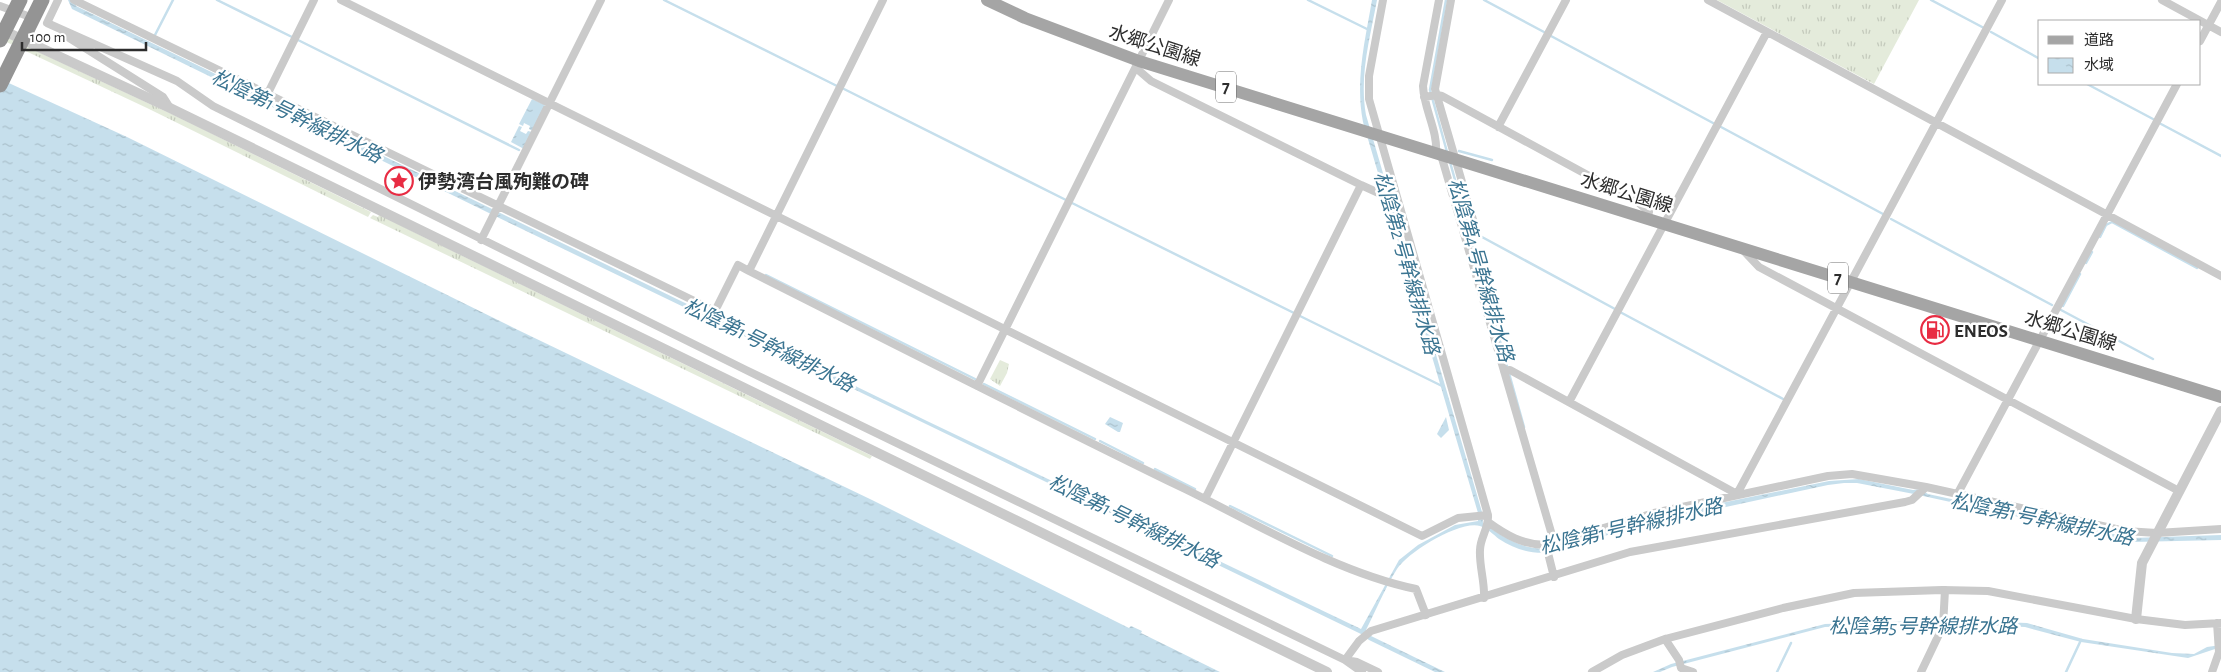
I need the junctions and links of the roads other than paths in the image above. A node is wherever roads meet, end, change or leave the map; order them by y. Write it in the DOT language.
graph roads {
  1 [pos="20,0"];
  2 [pos="42,0"];
  3 [pos="58,0"];
  4 [pos="314,0"];
  5 [pos="341,0"];
  6 [pos="601,0"];
  7 [pos="883,0"];
  8 [pos="987,0"];
  9 [pos="997,0"];
  10 [pos="1169,0"];
  11 [pos="1383,0"];
  12 [pos="1438,0"];
  13 [pos="1451,0"];
  14 [pos="1566,0"];
  15 [pos="1708,0"];
  16 [pos="2002,0"];
  17 [pos="2162,0"];
  18 [pos="76,1"];
  19 [pos="2221,2"];
  20 [pos="0,6"];
  21 [pos="1024,18"];
  22 [pos="2199,20"];
  23 [pos="2201,21"];
  24 [pos="47,23"];
  25 [pos="2208,25"];
  26 [pos="0,28"];
  27 [pos="1767,32"];
  28 [pos="2221,32"];
  29 [pos="0,40"];
  30 [pos="2201,40"];
  31 [pos="1137,64"];
  32 [pos="0,85"];
  33 [pos="2176,85"];
  34 [pos="268,93"];
  35 [pos="1437,95"];
  36 [pos="1425,97"];
  37 [pos="550,103"];
  38 [pos="170,108"];
  39 [pos="1936,123"];
  40 [pos="1498,128"];
  41 [pos="1373,134"];
  42 [pos="1440,155"];
  43 [pos="1456,160"];
  44 [pos="1361,185"];
  45 [pos="1394,194"];
  46 [pos="499,206"];
  47 [pos="777,215"];
  48 [pos="2106,216"];
  49 [pos="1647,218"];
  50 [pos="1664,223"];
  51 [pos="1476,230"];
  52 [pos="481,240"];
  53 [pos="1742,249"];
  54 [pos="749,271"];
  55 [pos="2221,276"];
  56 [pos="1852,282"];
  57 [pos="1837,309"];
  58 [pos="1005,329"];
  59 [pos="2040,340"];
  60 [pos="1506,371"];
  61 [pos="977,386"];
  62 [pos="2221,396"];
  63 [pos="2008,400"];
  64 [pos="1569,402"];
  65 [pos="2221,411"];
  66 [pos="1234,442"];
  67 [pos="1925,488"];
  68 [pos="2178,491"];
  69 [pos="1958,493"];
  70 [pos="1737,494"];
  71 [pos="1205,499"];
  72 [pos="1485,521"];
  73 [pos="2221,529"];
  74 [pos="2154,538"];
  75 [pos="1549,547"];
  76 [pos="1554,577"];
  77 [pos="1944,590"];
  78 [pos="1484,598"];
  79 [pos="1426,615"];
  80 [pos="2136,619"];
  81 [pos="2219,623"];
  82 [pos="1665,638"];
  83 [pos="1345,660"];
  84 [pos="1327,672"];
  85 [pos="1362,672"];
  86 [pos="1378,672"];
  87 [pos="1592,672"];
  88 [pos="1693,672"];
  89 [pos="1922,672"];
  90 [pos="2212,672"];
  1 -- 29 [label="highway, bridge"];
  2 -- 32 [label="highway, bridge"];
  3 -- 24 [label="street"];
  4 -- 34 [label="street"];
  5 -- 37 [label="street"];
  6 -- 37 [label="street"];
  7 -- 47 [label="street"];
  8 -- 21 [label="main road, 水郷公園線 / 7"];
  9 -- 21 [label="main road, 水郷公園線 / 7"];
  10 -- 31 [label="street"];
  11 -- 41 [label="street"];
  12 -- 36 [label="street"];
  13 -- 35 [label="street"];
  14 -- 40 [label="street"];
  15 -- 27 [label="street"];
  16 -- 39 [label="street"];
  17 -- 22 [label="street"];
  18 -- 34 [label="street"];
  19 -- 25 [label="street"];
  20 -- 24 [label="street"];
  21 -- 31 [label="main road, 水郷公園線 / 7"];
  23 -- 25 [label="street"];
  24 -- 38 [label="street"];
  24 -- 52 [label="street"];
  25 -- 28 [label="street"];
  25 -- 30 [label="street"];
  26 -- 38 [label="street"];
  27 -- 39 [label="street"];
  27 -- 50 [label="street"];
  31 -- 41 [label="main road, 水郷公園線 / 7"];
  31 -- 44 [label="street"];
  31 -- 58 [label="street"];
  33 -- 48 [label="street"];
  34 -- 46 [label="street"];
  35 -- 36 [label="street"];
  35 -- 40 [label="street"];
  35 -- 43 [label="street"];
  36 -- 42 [label="street"];
  37 -- 46 [label="street"];
  37 -- 47 [label="street"];
  38 -- 84 [label="street"];
  39 -- 48 [label="street"];
  39 -- 56 [label="street"];
  40 -- 49 [label="street"];
  41 -- 42 [label="main road, 水郷公園線 / 7"];
  41 -- 45 [label="street"];
  42 -- 43 [label="main road, 水郷公園線 / 7"];
  42 -- 60 [label="street"];
  43 -- 49 [label="main road, 水郷公園線 / 7"];
  43 -- 51 [label="street"];
  44 -- 45 [label="street"];
  44 -- 66 [label="street"];
  45 -- 72 [label="street"];
  46 -- 52 [label="street"];
  46 -- 54 [label="street"];
  47 -- 54 [label="street"];
  47 -- 58 [label="street"];
  48 -- 55 [label="street"];
  48 -- 59 [label="street"];
  49 -- 50 [label="main road, 水郷公園線 / 7"];
  50 -- 53 [label="main road, 水郷公園線 / 7"];
  50 -- 64 [label="street"];
  52 -- 83 [label="street"];
  53 -- 56 [label="main road, 水郷公園線 / 7"];
  53 -- 57 [label="street"];
  54 -- 61 [label="street"];
  56 -- 57 [label="street"];
  56 -- 59 [label="main road, 水郷公園線 / 7"];
  57 -- 63 [label="street"];
  57 -- 70 [label="street"];
  58 -- 61 [label="street"];
  58 -- 66 [label="street"];
  59 -- 62 [label="main road, 水郷公園線 / 7"];
  59 -- 63 [label="street"];
  60 -- 64 [label="street"];
  60 -- 75 [label="street"];
  61 -- 71 [label="street"];
  63 -- 68 [label="street"];
  63 -- 69 [label="street"];
  64 -- 70 [label="street"];
  65 -- 68 [label="street"];
  66 -- 71 [label="street"];
  66 -- 72 [label="street"];
  67 -- 69 [label="street"];
  67 -- 70 [label="street"];
  67 -- 76 [label="street"];
  68 -- 74 [label="street"];
  69 -- 74 [label="street"];
  70 -- 75 [label="street"];
  71 -- 79 [label="street"];
  72 -- 75 [label="street"];
  72 -- 78 [label="street"];
  73 -- 74 [label="street"];
  74 -- 80 [label="street"];
  75 -- 76 [label="street"];
  76 -- 78 [label="street"];
  77 -- 80 [label="street"];
  77 -- 82 [label="street"];
  77 -- 89 [label="street"];
  78 -- 79 [label="street"];
  79 -- 83 [label="street"];
  80 -- 81 [label="street"];
  81 -- 90 [label="street"];
  82 -- 87 [label="street"];
  82 -- 88 [label="street"];
  83 -- 85 [label="street"];
  83 -- 86 [label="street"];
}
